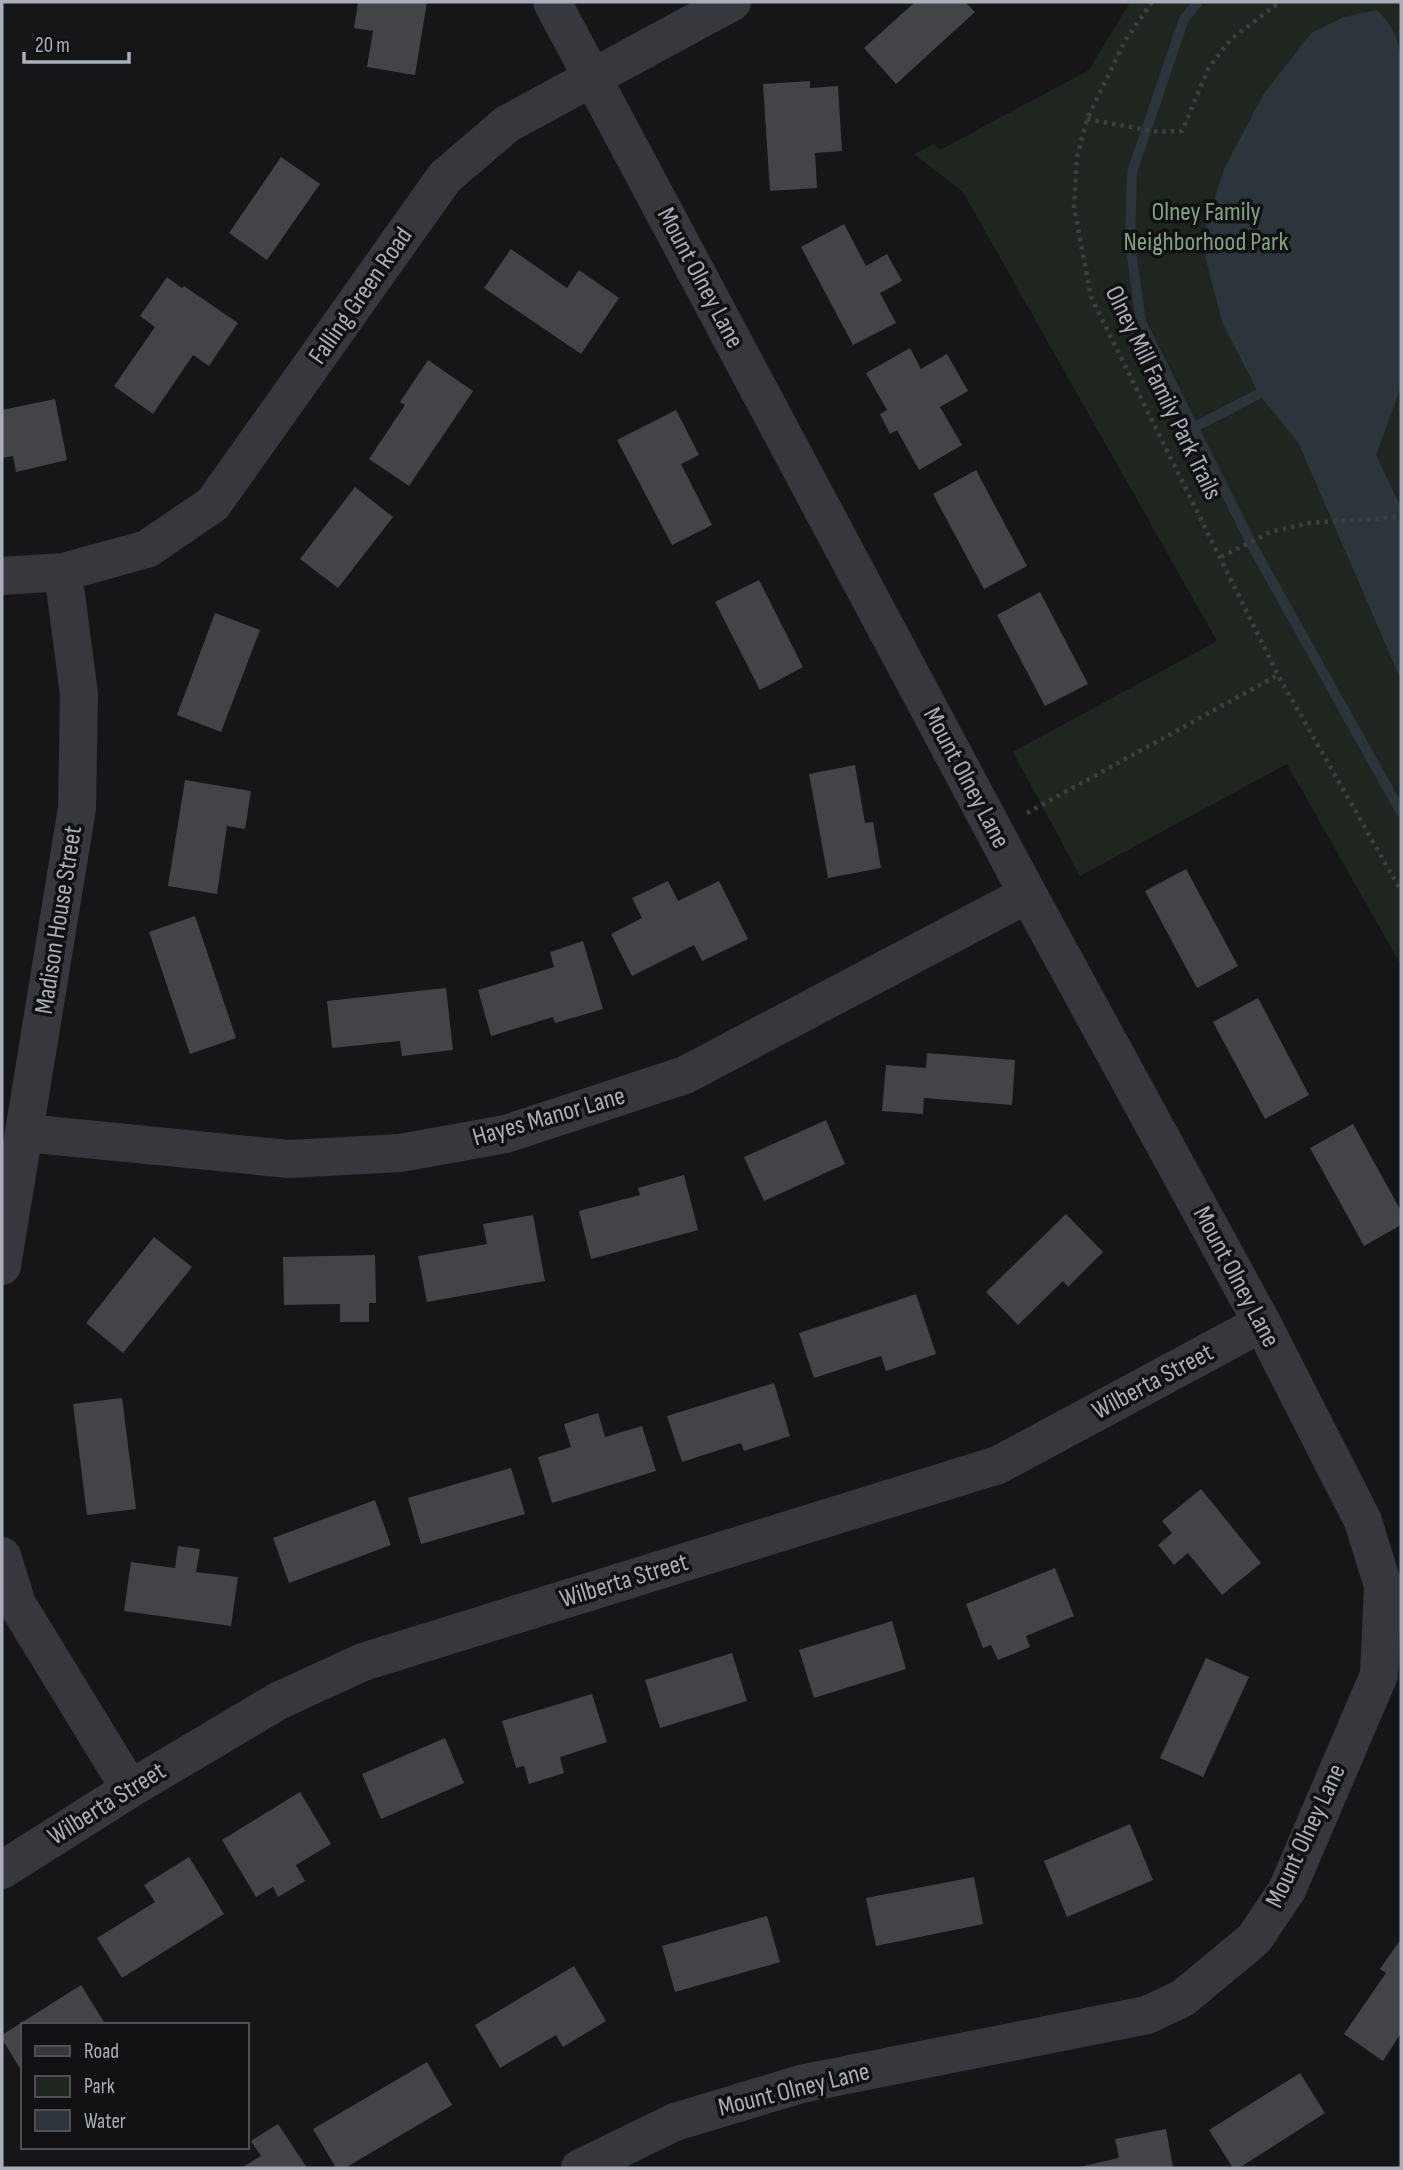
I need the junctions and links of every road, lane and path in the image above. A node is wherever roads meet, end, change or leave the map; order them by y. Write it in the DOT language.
graph roads {
  1 [pos="552,2"];
  2 [pos="732,2"];
  3 [pos="1152,2"];
  4 [pos="1280,2"];
  5 [pos="592,77"];
  6 [pos="1087,119"];
  7 [pos="1401,517"];
  8 [pos="1221,557"];
  9 [pos="63,572"];
  10 [pos="2,576"];
  11 [pos="1278,675"];
  12 [pos="994,831"];
  13 [pos="1401,891"];
  14 [pos="1028,894"];
  15 [pos="24,1133"];
  16 [pos="2,1266"];
  17 [pos="1262,1323"];
  18 [pos="2,1556"];
  19 [pos="130,1789"];
  20 [pos="2,1870"];
  21 [pos="580,2168"];
  1 -- 5 [label="street, Mount Olney Lane"];
  2 -- 5 [label="street, Falling Green Road"];
  3 -- 6 [label="path, Olney Mill Family Park Trails"];
  4 -- 6 [label="path"];
  5 -- 9 [label="street, Falling Green Road"];
  5 -- 12 [label="street, Mount Olney Lane"];
  6 -- 8 [label="path, Olney Mill Family Park Trails"];
  7 -- 8 [label="path"];
  8 -- 11 [label="path, Olney Mill Family Park Trails"];
  9 -- 10 [label="street, Falling Green Road"];
  9 -- 15 [label="street, Madison House Street"];
  11 -- 12 [label="path"];
  11 -- 13 [label="path, Olney Mill Family Park Trails"];
  12 -- 14 [label="street, Mount Olney Lane"];
  14 -- 15 [label="street, Hayes Manor Lane"];
  14 -- 17 [label="street, Mount Olney Lane"];
  15 -- 16 [label="street, Madison House Street"];
  17 -- 19 [label="street, Wilberta Street"];
  17 -- 21 [label="street, Mount Olney Lane"];
  18 -- 19 [label="street"];
  19 -- 20 [label="street, Wilberta Street"];
}
